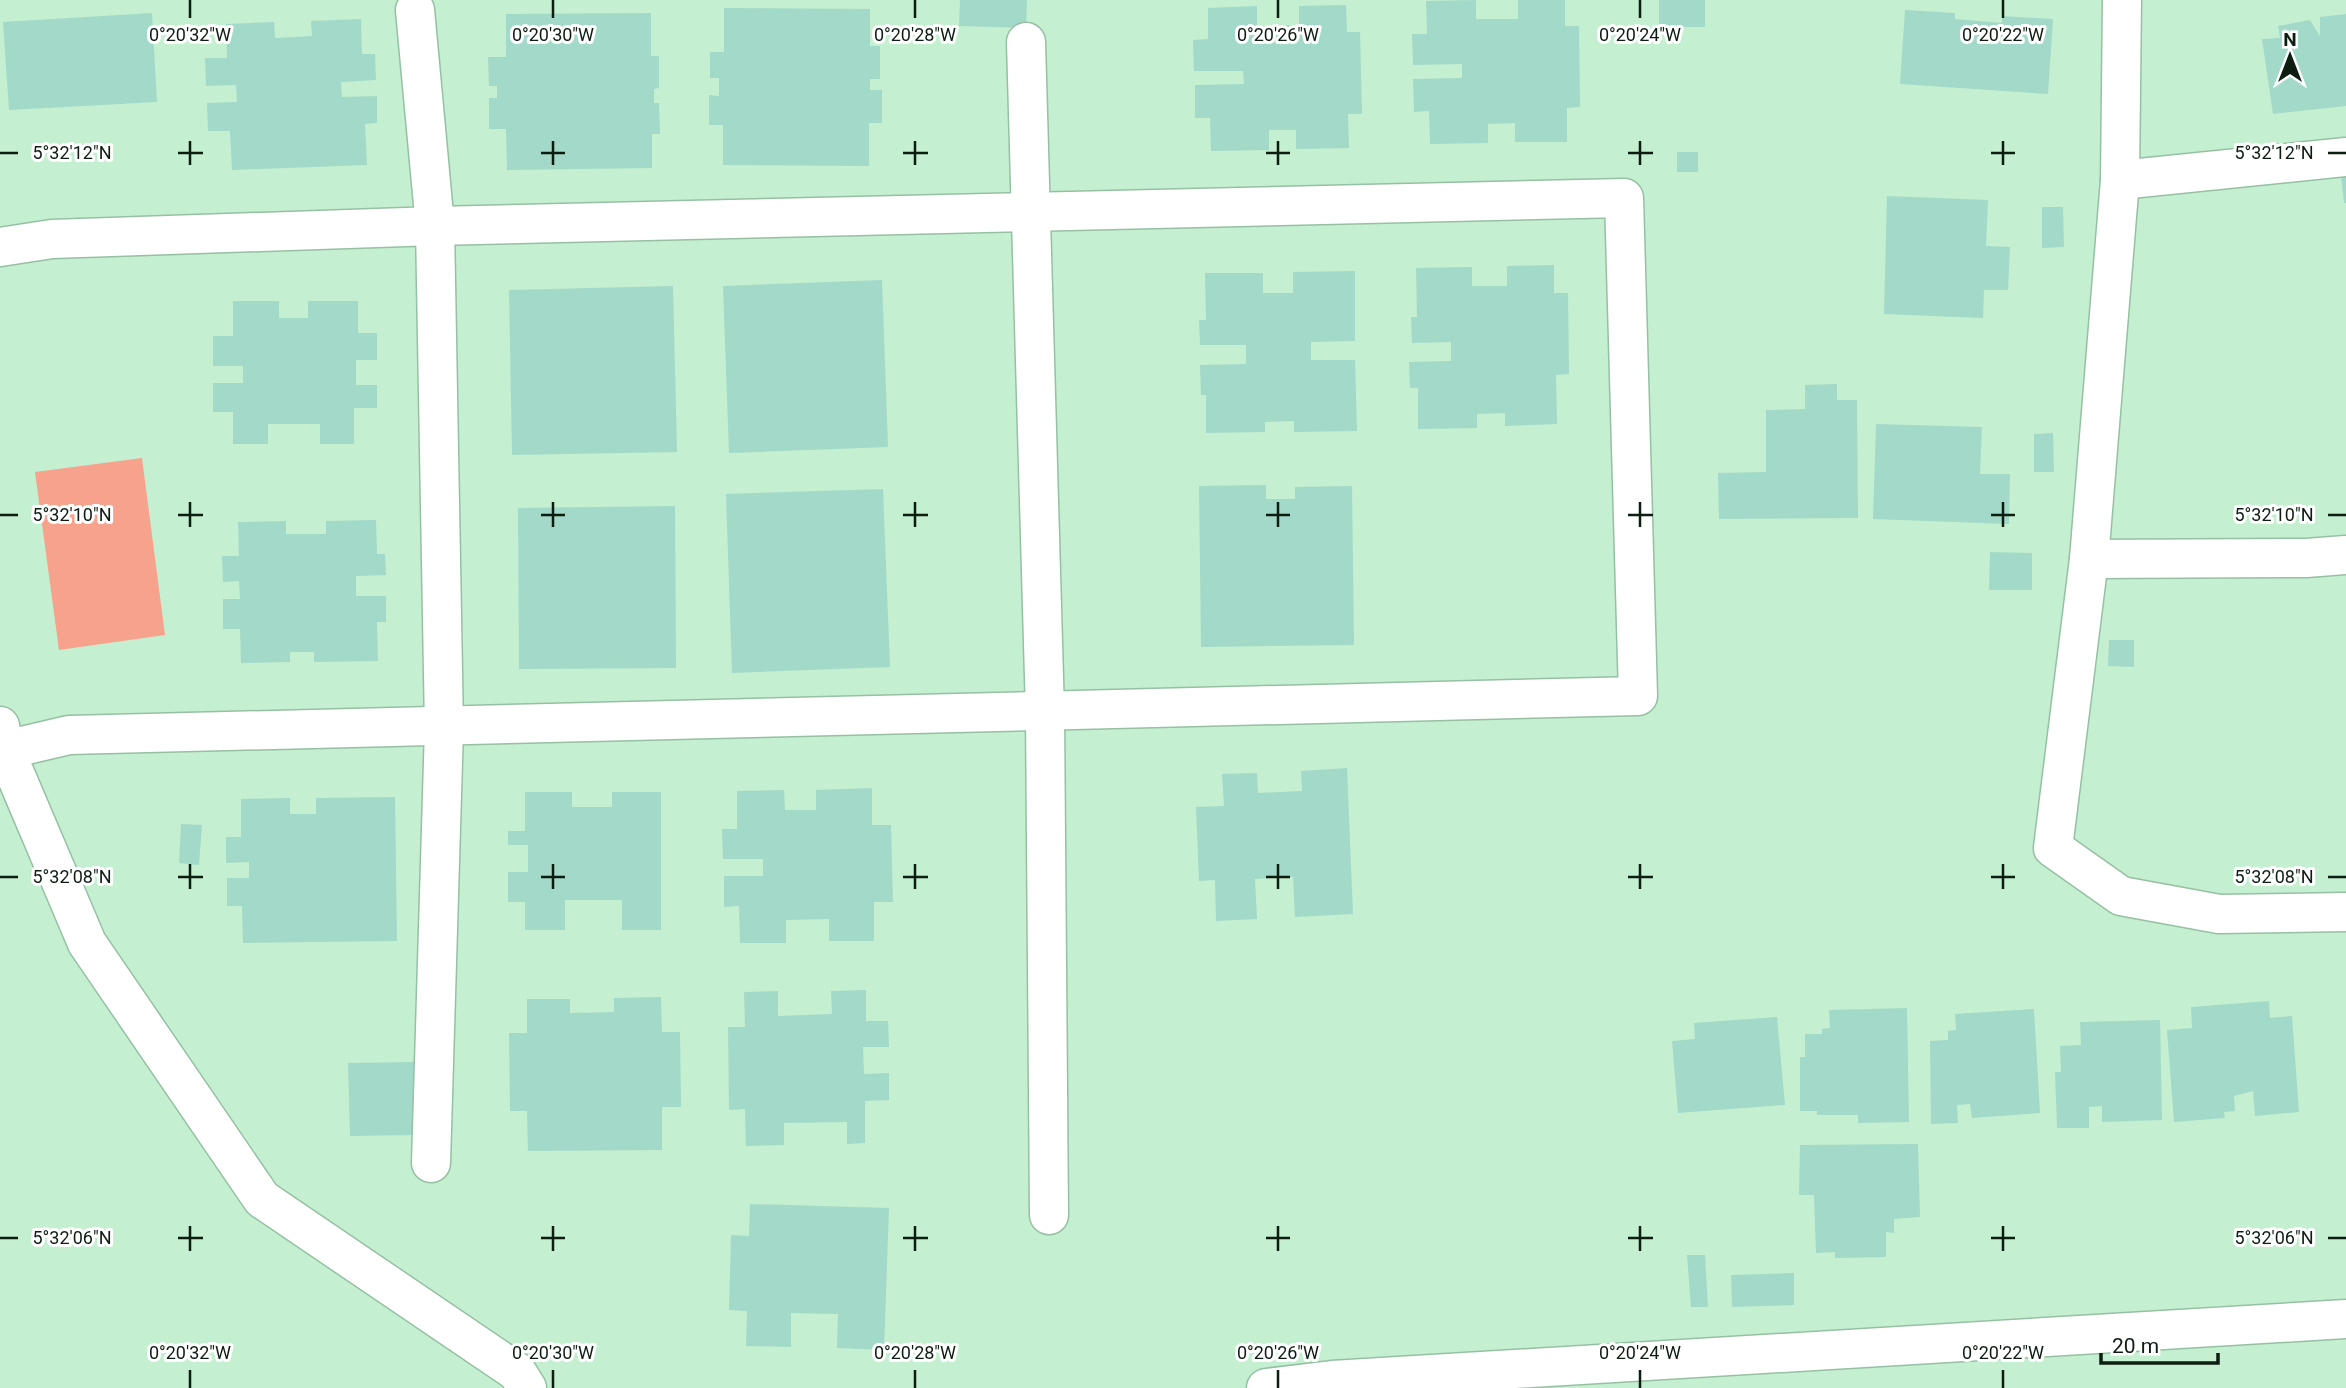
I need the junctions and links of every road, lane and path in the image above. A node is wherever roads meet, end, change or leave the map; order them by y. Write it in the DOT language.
graph roads {
  1 [pos="2122,0"];
  2 [pos="415,9"];
  3 [pos="1026,42"];
  4 [pos="2346,157"];
  5 [pos="2120,180"];
  6 [pos="1030,212"];
  7 [pos="435,226"];
  8 [pos="0,247"];
  9 [pos="2346,555"];
  10 [pos="2089,559"];
  11 [pos="1045,713"];
  12 [pos="444,728"];
  13 [pos="3,738"];
  14 [pos="2346,912"];
  15 [pos="431,1163"];
  16 [pos="1049,1215"];
  17 [pos="2346,1319"];
  18 [pos="527,1388"];
  19 [pos="1266,1388"];
  1 -- 5 [label="street"];
  2 -- 7 [label="street"];
  3 -- 6 [label="street"];
  4 -- 5 [label="street"];
  5 -- 10 [label="street"];
  6 -- 7 [label="street"];
  6 -- 11 [label="street"];
  6 -- 11 [label="street"];
  7 -- 8 [label="street"];
  7 -- 12 [label="street"];
  9 -- 10 [label="street"];
  10 -- 14 [label="street"];
  11 -- 12 [label="street"];
  11 -- 16 [label="street"];
  12 -- 13 [label="street"];
  12 -- 15 [label="street"];
  13 -- 18 [label="street"];
  17 -- 19 [label="street"];
}
